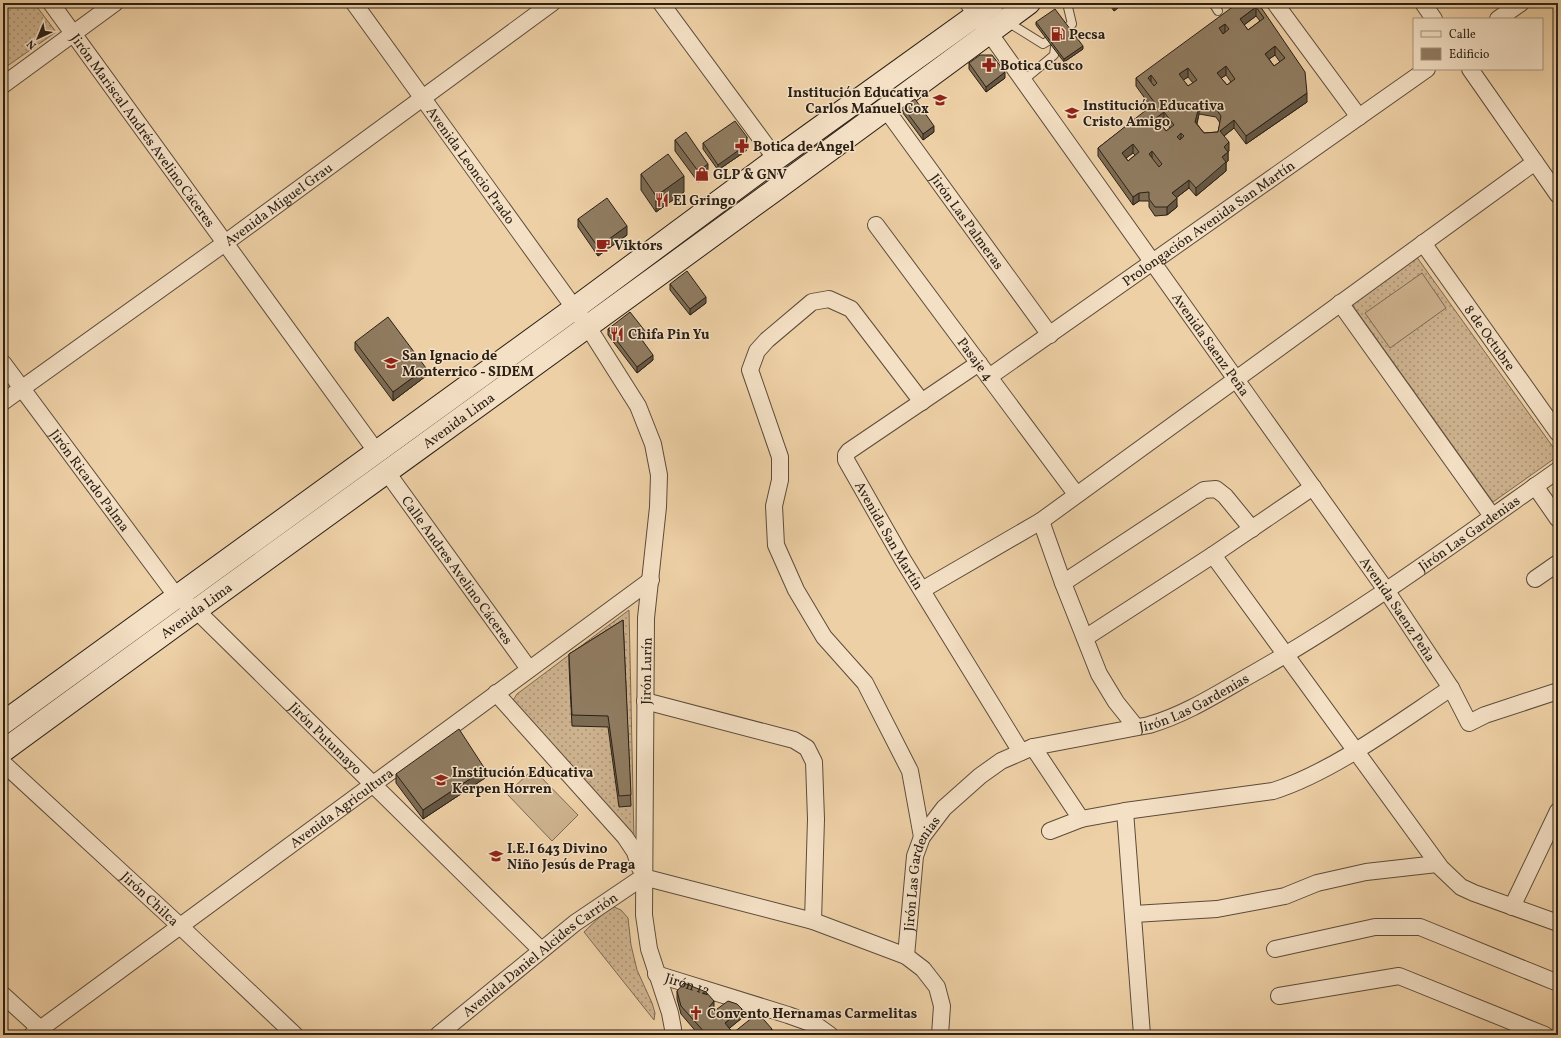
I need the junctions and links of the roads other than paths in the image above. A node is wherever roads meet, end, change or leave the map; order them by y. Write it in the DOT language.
graph roads {
  1 [pos="51,3"];
  2 [pos="115,3"];
  3 [pos="354,3"];
  4 [pos="552,3"];
  5 [pos="661,3"];
  6 [pos="1029,3"];
  7 [pos="1067,3"];
  8 [pos="1212,3"];
  9 [pos="1275,3"];
  10 [pos="1423,3"];
  11 [pos="1521,3"];
  12 [pos="980,7"];
  13 [pos="1218,10"];
  14 [pos="1433,18"];
  15 [pos="1499,18"];
  16 [pos="998,27"];
  17 [pos="1067,27"];
  18 [pos="73,34"];
  19 [pos="1057,34"];
  20 [pos="1048,41"];
  21 [pos="1426,70"];
  22 [pos="1471,70"];
  23 [pos="1024,80"];
  24 [pos="3,85"];
  25 [pos="422,98"];
  26 [pos="885,108"];
  27 [pos="1359,117"];
  28 [pos="776,159"];
  29 [pos="1535,162"];
  30 [pos="1558,195"];
  31 [pos="876,225"];
  32 [pos="225,243"];
  33 [pos="1423,243"];
  34 [pos="1153,261"];
  35 [pos="1340,303"];
  36 [pos="575,308"];
  37 [pos="588,327"];
  38 [pos="1050,335"];
  39 [pos="3,363"];
  40 [pos="979,363"];
  41 [pos="988,377"];
  42 [pos="1236,378"];
  43 [pos="21,389"];
  44 [pos="3,402"];
  45 [pos="922,402"];
  46 [pos="1558,433"];
  47 [pos="376,451"];
  48 [pos="1558,470"];
  49 [pos="386,471"];
  50 [pos="1536,486"];
  51 [pos="1313,487"];
  52 [pos="1076,494"];
  53 [pos="1492,516"];
  54 [pos="1558,519"];
  55 [pos="1041,521"];
  56 [pos="1252,529"];
  57 [pos="1214,555"];
  58 [pos="1558,563"];
  59 [pos="1535,579"];
  60 [pos="651,580"];
  61 [pos="1063,583"];
  62 [pos="922,590"];
  63 [pos="1386,590"];
  64 [pos="177,597"];
  65 [pos="196,610"];
  66 [pos="1085,638"];
  67 [pos="1285,655"];
  68 [pos="529,669"];
  69 [pos="1451,688"];
  70 [pos="1558,691"];
  71 [pos="496,693"];
  72 [pos="645,701"];
  73 [pos="3,723"];
  74 [pos="1136,727"];
  75 [pos="1027,750"];
  76 [pos="1354,751"];
  77 [pos="3,752"];
  78 [pos="3,764"];
  79 [pos="372,784"];
  80 [pos="1125,811"];
  81 [pos="1558,811"];
  82 [pos="1081,819"];
  83 [pos="1050,832"];
  84 [pos="922,837"];
  85 [pos="1437,864"];
  86 [pos="643,877"];
  87 [pos="1512,907"];
  88 [pos="1134,914"];
  89 [pos="812,921"];
  90 [pos="1558,923"];
  91 [pos="180,926"];
  92 [pos="1275,949"];
  93 [pos="541,950"];
  94 [pos="906,956"];
  95 [pos="656,974"];
  96 [pos="1558,983"];
  97 [pos="3,995"];
  98 [pos="1279,996"];
  99 [pos="811,1030"];
  100 [pos="40,1033"];
  101 [pos="674,1033"];
  102 [pos="295,1035"];
  103 [pos="438,1035"];
  104 [pos="830,1035"];
  105 [pos="940,1035"];
  106 [pos="1142,1035"];
  107 [pos="1546,1035"];
  1 -- 18 [label="street, Jirón Mariscal Andrés Avelino Cáceres"];
  2 -- 18 [label="street"];
  3 -- 25 [label="street, Avenida Leoncio Prado"];
  4 -- 25 [label="street, Avenida Miguel Grau"];
  5 -- 28 [label="street"];
  6 -- 16 [label="main road, Avenida Lima"];
  7 -- 17 [label="lane"];
  8 -- 13 [label="lane"];
  9 -- 27 [label="street"];
  10 -- 14 [label="street"];
  11 -- 15 [label="street"];
  12 -- 16 [label="street, Avenida Saenz Peña"];
  12 -- 28 [label="main road, Avenida Lima"];
  16 -- 20 [label="lane"];
  16 -- 23 [label="street, Avenida Saenz Peña"];
  16 -- 26 [label="main road, Avenida Lima"];
  18 -- 24 [label="street"];
  18 -- 32 [label="street, Jirón Mariscal Andrés Avelino Cáceres"];
  19 -- 23 [label="lane"];
  21 -- 27 [label="street, Prolongación Avenida San Martín"];
  22 -- 29 [label="street"];
  23 -- 34 [label="street, Avenida Saenz Peña"];
  25 -- 32 [label="street, Avenida Miguel Grau"];
  25 -- 36 [label="street, Avenida Leoncio Prado"];
  26 -- 37 [label="main road, Avenida Lima"];
  26 -- 38 [label="street, Jirón Las Palmeras"];
  27 -- 34 [label="street, Prolongación Avenida San Martín"];
  28 -- 36 [label="main road, Avenida Lima"];
  29 -- 30 [label="street"];
  29 -- 33 [label="street"];
  31 -- 40 [label="street, Pasaje 4"];
  32 -- 43 [label="street, Avenida Miguel Grau"];
  32 -- 47 [label="street, Jirón Mariscal Andrés Avelino Cáceres"];
  33 -- 35 [label="street"];
  33 -- 46 [label="street, 8 de Octubre"];
  34 -- 38 [label="street, Prolongación Avenida San Martín"];
  34 -- 42 [label="street, Avenida Saenz Peña"];
  35 -- 42 [label="street"];
  35 -- 53 [label="street"];
  36 -- 37 [label="street, Avenida Leoncio Prado"];
  36 -- 47 [label="main road, Avenida Lima"];
  37 -- 49 [label="main road, Avenida Lima"];
  37 -- 60 [label="street, Jirón Lurín"];
  38 -- 41 [label="street, Prolongación Avenida San Martín"];
  39 -- 43 [label="street, Jirón Ricardo Palma"];
  40 -- 41 [label="street, Pasaje 4"];
  40 -- 45 [label="street, Avenida San Martín"];
  41 -- 52 [label="street, Pasaje 4"];
  42 -- 51 [label="street, Avenida Saenz Peña"];
  42 -- 52 [label="street"];
  43 -- 44 [label="street, Avenida Miguel Grau"];
  43 -- 64 [label="street, Jirón Ricardo Palma"];
  45 -- 62 [label="street, Avenida San Martín"];
  45 -- 84 [label="street"];
  47 -- 64 [label="main road, Avenida Lima"];
  48 -- 50 [label="street, Jirón Las Gardenias"];
  49 -- 65 [label="main road, Avenida Lima"];
  49 -- 68 [label="street, Calle Andres Avelino Cáceres"];
  50 -- 53 [label="street, Jirón Las Gardenias"];
  50 -- 54 [label="street"];
  51 -- 56 [label="street"];
  51 -- 63 [label="street, Avenida Saenz Peña"];
  52 -- 55 [label="street"];
  53 -- 63 [label="street, Jirón Las Gardenias"];
  55 -- 61 [label="street"];
  55 -- 62 [label="street"];
  56 -- 57 [label="street"];
  56 -- 61 [label="street"];
  57 -- 66 [label="street"];
  57 -- 67 [label="street"];
  58 -- 59 [label="street"];
  60 -- 68 [label="street, Avenida Agricultura"];
  60 -- 72 [label="street, Jirón Lurín"];
  61 -- 66 [label="street"];
  62 -- 75 [label="street, Avenida San Martín"];
  63 -- 67 [label="street, Jirón Las Gardenias"];
  63 -- 69 [label="street, Avenida Saenz Peña"];
  64 -- 65 [label="street, Jirón Putumayo"];
  64 -- 73 [label="main road, Avenida Lima"];
  65 -- 77 [label="main road, Avenida Lima"];
  65 -- 79 [label="street, Jirón Putumayo"];
  66 -- 74 [label="street"];
  67 -- 74 [label="street, Jirón Las Gardenias"];
  67 -- 76 [label="street"];
  68 -- 71 [label="street, Avenida Agricultura"];
  69 -- 70 [label="street, Avenida Saenz Peña"];
  69 -- 76 [label="street"];
  71 -- 79 [label="street, Avenida Agricultura"];
  71 -- 86 [label="street"];
  72 -- 86 [label="street, Jirón Lurín"];
  72 -- 89 [label="street"];
  74 -- 75 [label="street, Jirón Las Gardenias"];
  75 -- 82 [label="street, Avenida San Martín"];
  75 -- 84 [label="street, Jirón Las Gardenias"];
  76 -- 80 [label="street"];
  76 -- 85 [label="street"];
  78 -- 91 [label="street, Jirón Chilca"];
  79 -- 91 [label="street, Avenida Agricultura"];
  79 -- 93 [label="street, Jirón Putumayo"];
  80 -- 82 [label="street"];
  80 -- 88 [label="street"];
  81 -- 87 [label="street"];
  82 -- 83 [label="street"];
  84 -- 94 [label="street, Jirón Las Gardenias"];
  85 -- 87 [label="street"];
  85 -- 88 [label="street"];
  86 -- 89 [label="street"];
  86 -- 93 [label="street, Avenida Daniel Alcides Carrión"];
  86 -- 95 [label="street, Jirón Lurín"];
  87 -- 90 [label="street"];
  88 -- 106 [label="street"];
  89 -- 94 [label="street"];
  91 -- 100 [label="street, Avenida Agricultura"];
  91 -- 102 [label="street, Jirón Chilca"];
  92 -- 96 [label="street"];
  93 -- 103 [label="street, Avenida Daniel Alcides Carrión"];
  94 -- 105 [label="street"];
  95 -- 99 [label="street, Jirón 12"];
  95 -- 101 [label="street, Jirón Lurín"];
  97 -- 100 [label="street"];
  98 -- 107 [label="street"];
  99 -- 104 [label="street, Jirón 12"];
}
